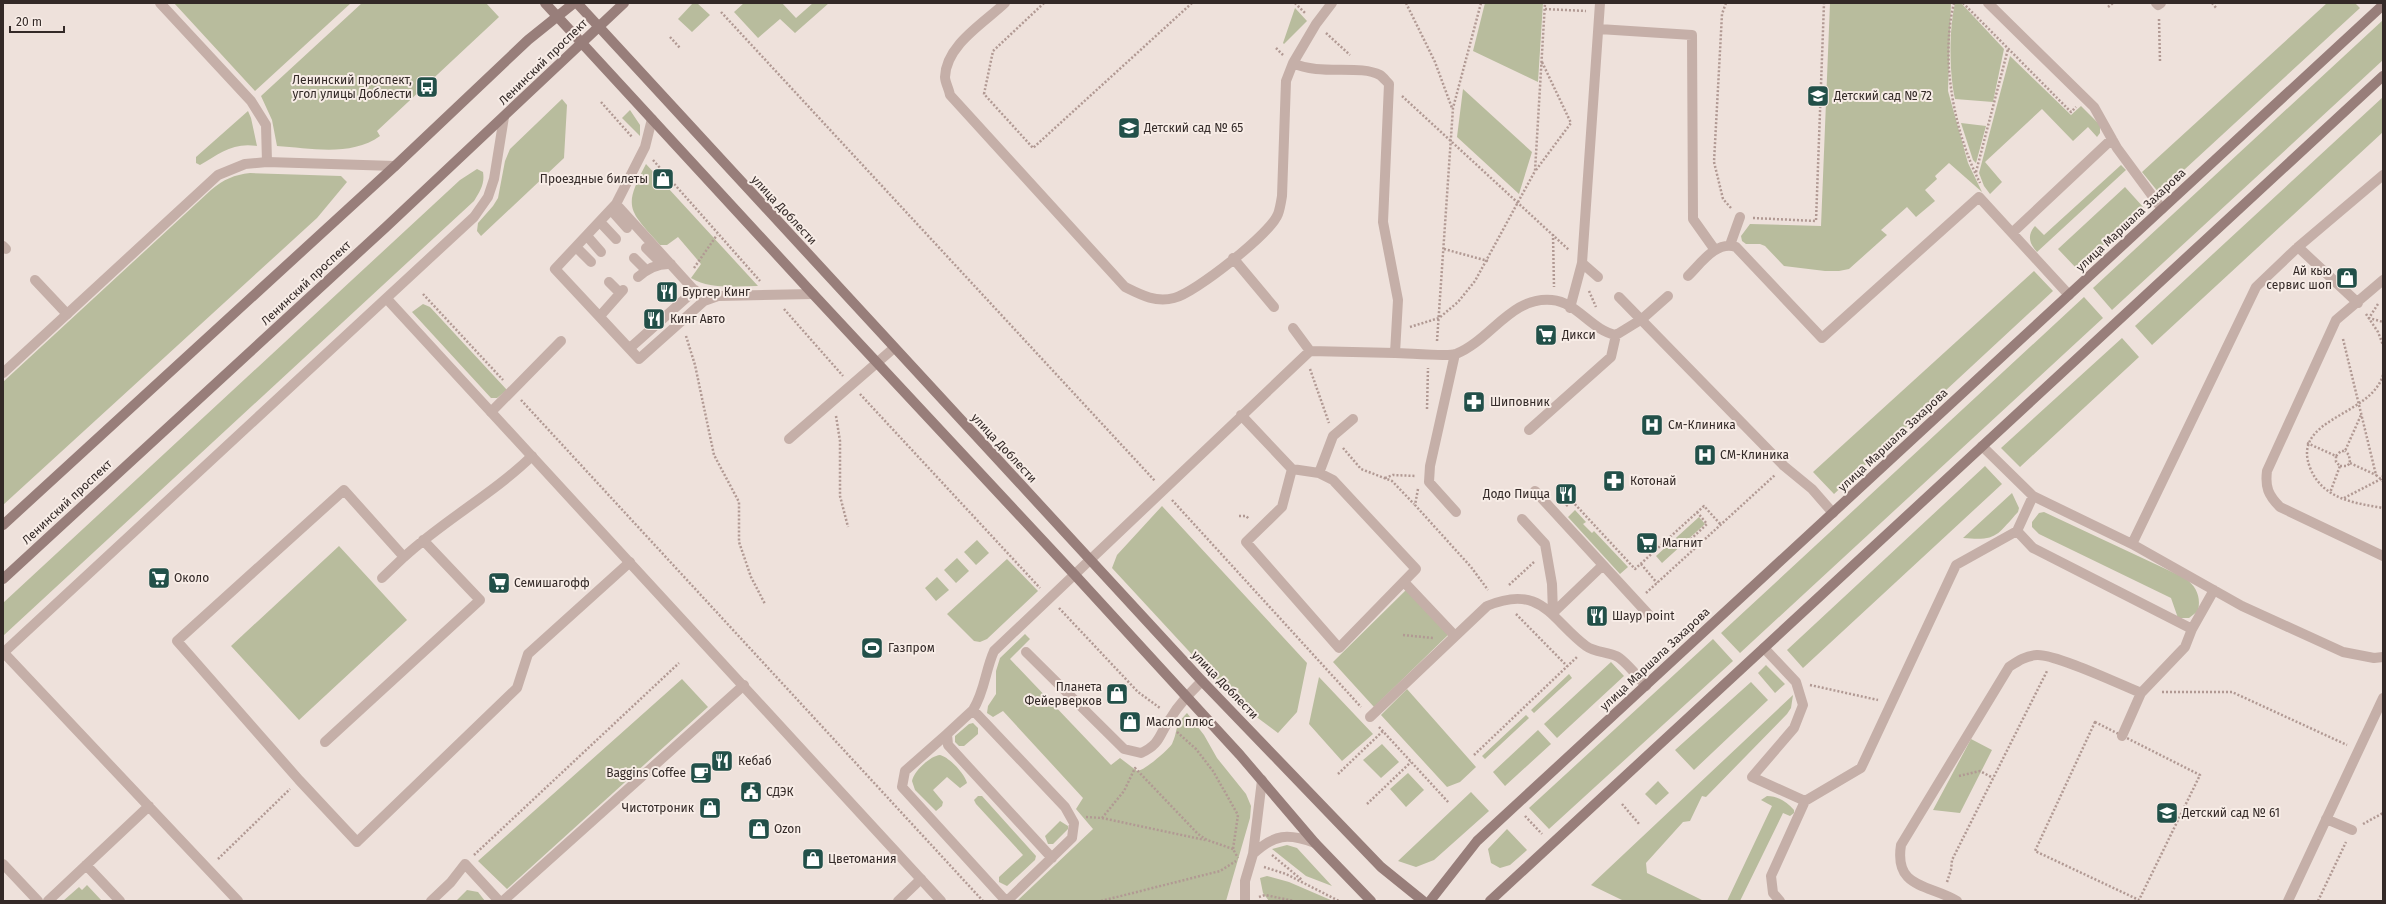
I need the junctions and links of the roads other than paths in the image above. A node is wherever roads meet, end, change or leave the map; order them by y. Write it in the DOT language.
graph roads {
  1 [pos="160,3"];
  2 [pos="545,3"];
  3 [pos="574,3"];
  4 [pos="577,3"];
  5 [pos="624,3"];
  6 [pos="1005,3"];
  7 [pos="1332,3"];
  8 [pos="1600,3"];
  9 [pos="1988,3"];
  10 [pos="2383,5"];
  11 [pos="557,16"];
  12 [pos="598,26"];
  13 [pos="1599,29"];
  14 [pos="582,43"];
  15 [pos="1293,63"];
  16 [pos="2383,76"];
  17 [pos="504,117"];
  18 [pos="652,119"];
  19 [pos="2112,140"];
  20 [pos="267,162"];
  21 [pos="395,166"];
  22 [pos="2383,175"];
  23 [pos="613,207"];
  24 [pos="2162,209"];
  25 [pos="1740,217"];
  26 [pos="600,222"];
  27 [pos="627,228"];
  28 [pos="2012,233"];
  29 [pos="587,236"];
  30 [pos="616,239"];
  31 [pos="1730,245"];
  32 [pos="576,247"];
  33 [pos="2298,247"];
  34 [pos="646,248"];
  35 [pos="1715,250"];
  36 [pos="601,252"];
  37 [pos="634,258"];
  38 [pos="1233,258"];
  39 [pos="591,262"];
  40 [pos="666,264"];
  41 [pos="1582,266"];
  42 [pos="1688,276"];
  43 [pos="1598,277"];
  44 [pos="35,280"];
  45 [pos="2383,280"];
  46 [pos="609,282"];
  47 [pos="695,290"];
  48 [pos="813,294"];
  49 [pos="2069,295"];
  50 [pos="1668,296"];
  51 [pos="1619,297"];
  52 [pos="387,299"];
  53 [pos="704,301"];
  54 [pos="2358,303"];
  55 [pos="1274,307"];
  56 [pos="1570,308"];
  57 [pos="67,314"];
  58 [pos="600,316"];
  59 [pos="1642,319"];
  60 [pos="1293,328"];
  61 [pos="1611,334"];
  62 [pos="561,341"];
  63 [pos="630,348"];
  64 [pos="894,348"];
  65 [pos="1310,351"];
  66 [pos="1395,353"];
  67 [pos="1455,354"];
  68 [pos="877,363"];
  69 [pos="3,373"];
  70 [pos="492,412"];
  71 [pos="1241,415"];
  72 [pos="1353,419"];
  73 [pos="1529,430"];
  74 [pos="788,439"];
  75 [pos="1982,446"];
  76 [pos="532,456"];
  77 [pos="1292,469"];
  78 [pos="1319,473"];
  79 [pos="1535,491"];
  80 [pos="2033,496"];
  81 [pos="1456,512"];
  82 [pos="1833,513"];
  83 [pos="1522,519"];
  84 [pos="3,525"];
  85 [pos="2017,531"];
  86 [pos="423,540"];
  87 [pos="2132,544"];
  88 [pos="2383,556"];
  89 [pos="404,557"];
  90 [pos="1090,559"];
  91 [pos="630,562"];
  92 [pos="1603,565"];
  93 [pos="1074,574"];
  94 [pos="382,578"];
  95 [pos="3,579"];
  96 [pos="1404,582"];
  97 [pos="2214,590"];
  98 [pos="1553,613"];
  99 [pos="1649,615"];
  100 [pos="2192,629"];
  101 [pos="1455,636"];
  102 [pos="1764,648"];
  103 [pos="1026,652"];
  104 [pos="3,653"];
  105 [pos="2383,658"];
  106 [pos="1202,681"];
  107 [pos="744,685"];
  108 [pos="1646,686"];
  109 [pos="2141,693"];
  110 [pos="1186,696"];
  111 [pos="2383,698"];
  112 [pos="974,710"];
  113 [pos="1370,717"];
  114 [pos="947,734"];
  115 [pos="2122,736"];
  116 [pos="325,742"];
  117 [pos="1262,780"];
  118 [pos="1805,801"];
  119 [pos="149,806"];
  120 [pos="2326,819"];
  121 [pos="2352,830"];
  122 [pos="1315,843"];
  123 [pos="1052,858"];
  124 [pos="1252,859"];
  125 [pos="3,864"];
  126 [pos="86,865"];
  127 [pos="921,879"];
  128 [pos="38,901"];
  129 [pos="48,901"];
  130 [pos="120,901"];
  131 [pos="238,901"];
  132 [pos="431,901"];
  133 [pos="499,901"];
  134 [pos="503,901"];
  135 [pos="898,901"];
  136 [pos="941,901"];
  137 [pos="1006,901"];
  138 [pos="1245,901"];
  139 [pos="1371,901"];
  140 [pos="1423,901"];
  141 [pos="1430,901"];
  142 [pos="1490,901"];
  143 [pos="1780,901"];
  144 [pos="1957,901"];
  145 [pos="2288,901"];
  1 -- 20 [label="street"];
  2 -- 11 [label="street"];
  3 -- 11 [label="street, Ленинский проспект"];
  4 -- 12 [label="street, улица Доблести"];
  5 -- 12 [label="street, Ленинский проспект"];
  6 -- 38 [label="street"];
  7 -- 15 [label="street"];
  8 -- 13 [label="street"];
  9 -- 19 [label="street"];
  10 -- 24 [label="street, улица Маршала Захарова"];
  11 -- 14 [label="street"];
  11 -- 21 [label="street, Ленинский проспект"];
  12 -- 14 [label="street, Ленинский проспект"];
  12 -- 64 [label="street, улица Доблести"];
  13 -- 35 [label="street"];
  13 -- 41 [label="street"];
  14 -- 17 [label="street, Ленинский проспект"];
  14 -- 18 [label="street"];
  15 -- 38 [label="street"];
  15 -- 66 [label="street"];
  16 -- 75 [label="street"];
  17 -- 52 [label="street"];
  17 -- 95 [label="street, Ленинский проспект"];
  18 -- 23 [label="street"];
  18 -- 48 [label="street"];
  19 -- 24 [label="street"];
  19 -- 28 [label="street"];
  20 -- 21 [label="street"];
  20 -- 57 [label="street"];
  21 -- 84 [label="street, Ленинский проспект"];
  22 -- 33 [label="street"];
  23 -- 26 [label="street"];
  23 -- 27 [label="street"];
  23 -- 40 [label="street"];
  24 -- 49 [label="street, улица Маршала Захарова"];
  25 -- 31 [label="street"];
  26 -- 29 [label="street"];
  26 -- 30 [label="street"];
  28 -- 31 [label="street"];
  28 -- 49 [label="street"];
  29 -- 32 [label="street"];
  29 -- 36 [label="street"];
  31 -- 35 [label="street"];
  32 -- 39 [label="street"];
  32 -- 58 [label="street"];
  33 -- 54 [label="street"];
  33 -- 87 [label="street"];
  34 -- 40 [label="street"];
  35 -- 42 [label="street"];
  37 -- 40 [label="street"];
  38 -- 55 [label="street"];
  40 -- 47 [label="street"];
  41 -- 43 [label="street"];
  41 -- 56 [label="street"];
  44 -- 57 [label="street"];
  45 -- 54 [label="street"];
  46 -- 58 [label="street"];
  47 -- 53 [label="street"];
  47 -- 63 [label="street"];
  48 -- 53 [label="street"];
  48 -- 68 [label="street"];
  49 -- 82 [label="street, улица Маршала Захарова"];
  50 -- 59 [label="street"];
  51 -- 59 [label="street"];
  52 -- 70 [label="street"];
  52 -- 104 [label="street"];
  53 -- 63 [label="street"];
  54 -- 88 [label="street"];
  56 -- 61 [label="street"];
  56 -- 67 [label="street"];
  57 -- 69 [label="street"];
  58 -- 63 [label="street"];
  59 -- 61 [label="street"];
  59 -- 82 [label="street"];
  60 -- 65 [label="street"];
  61 -- 73 [label="street"];
  62 -- 70 [label="street"];
  64 -- 68 [label="street"];
  64 -- 90 [label="street, улица Доблести"];
  65 -- 66 [label="street"];
  65 -- 71 [label="street"];
  66 -- 67 [label="street"];
  67 -- 81 [label="street"];
  68 -- 74 [label="street"];
  68 -- 93 [label="street"];
  70 -- 76 [label="street"];
  71 -- 77 [label="street"];
  71 -- 90 [label="street"];
  72 -- 78 [label="street"];
  75 -- 80 [label="street"];
  75 -- 102 [label="street"];
  76 -- 86 [label="street"];
  76 -- 91 [label="street"];
  77 -- 78 [label="street"];
  77 -- 96 [label="street"];
  78 -- 96 [label="street"];
  79 -- 92 [label="street"];
  80 -- 85 [label="street"];
  80 -- 87 [label="street"];
  82 -- 108 [label="street, улица Маршала Захарова"];
  83 -- 98 [label="street"];
  85 -- 100 [label="street"];
  85 -- 118 [label="street"];
  86 -- 89 [label="street"];
  86 -- 116 [label="street"];
  87 -- 97 [label="street"];
  89 -- 91 [label="street"];
  89 -- 94 [label="street"];
  90 -- 93 [label="street"];
  90 -- 106 [label="street, улица Доблести"];
  91 -- 107 [label="street"];
  92 -- 98 [label="street"];
  92 -- 99 [label="street"];
  93 -- 110 [label="street"];
  93 -- 112 [label="street"];
  96 -- 101 [label="street"];
  97 -- 100 [label="street"];
  97 -- 105 [label="street"];
  98 -- 101 [label="street"];
  98 -- 108 [label="street"];
  100 -- 109 [label="street"];
  101 -- 113 [label="street"];
  102 -- 118 [label="street"];
  102 -- 142 [label="street"];
  103 -- 110 [label="street"];
  104 -- 119 [label="street"];
  106 -- 110 [label="street"];
  106 -- 140 [label="street, улица Доблести"];
  107 -- 127 [label="street"];
  107 -- 134 [label="street"];
  108 -- 141 [label="street, улица Маршала Захарова"];
  109 -- 115 [label="street"];
  109 -- 144 [label="street"];
  110 -- 117 [label="street"];
  111 -- 120 [label="street"];
  112 -- 114 [label="street"];
  112 -- 123 [label="street"];
  114 -- 123 [label="street"];
  114 -- 137 [label="street"];
  117 -- 122 [label="street"];
  117 -- 124 [label="street"];
  118 -- 143 [label="street"];
  119 -- 126 [label="street"];
  119 -- 131 [label="street"];
  120 -- 121 [label="street"];
  120 -- 145 [label="street"];
  122 -- 124 [label="street"];
  122 -- 139 [label="street"];
  123 -- 137 [label="street"];
  124 -- 138 [label="street"];
  125 -- 128 [label="street"];
  126 -- 129 [label="street"];
  126 -- 130 [label="street"];
  127 -- 135 [label="street"];
  127 -- 136 [label="street"];
  132 -- 133 [label="street"];
}
